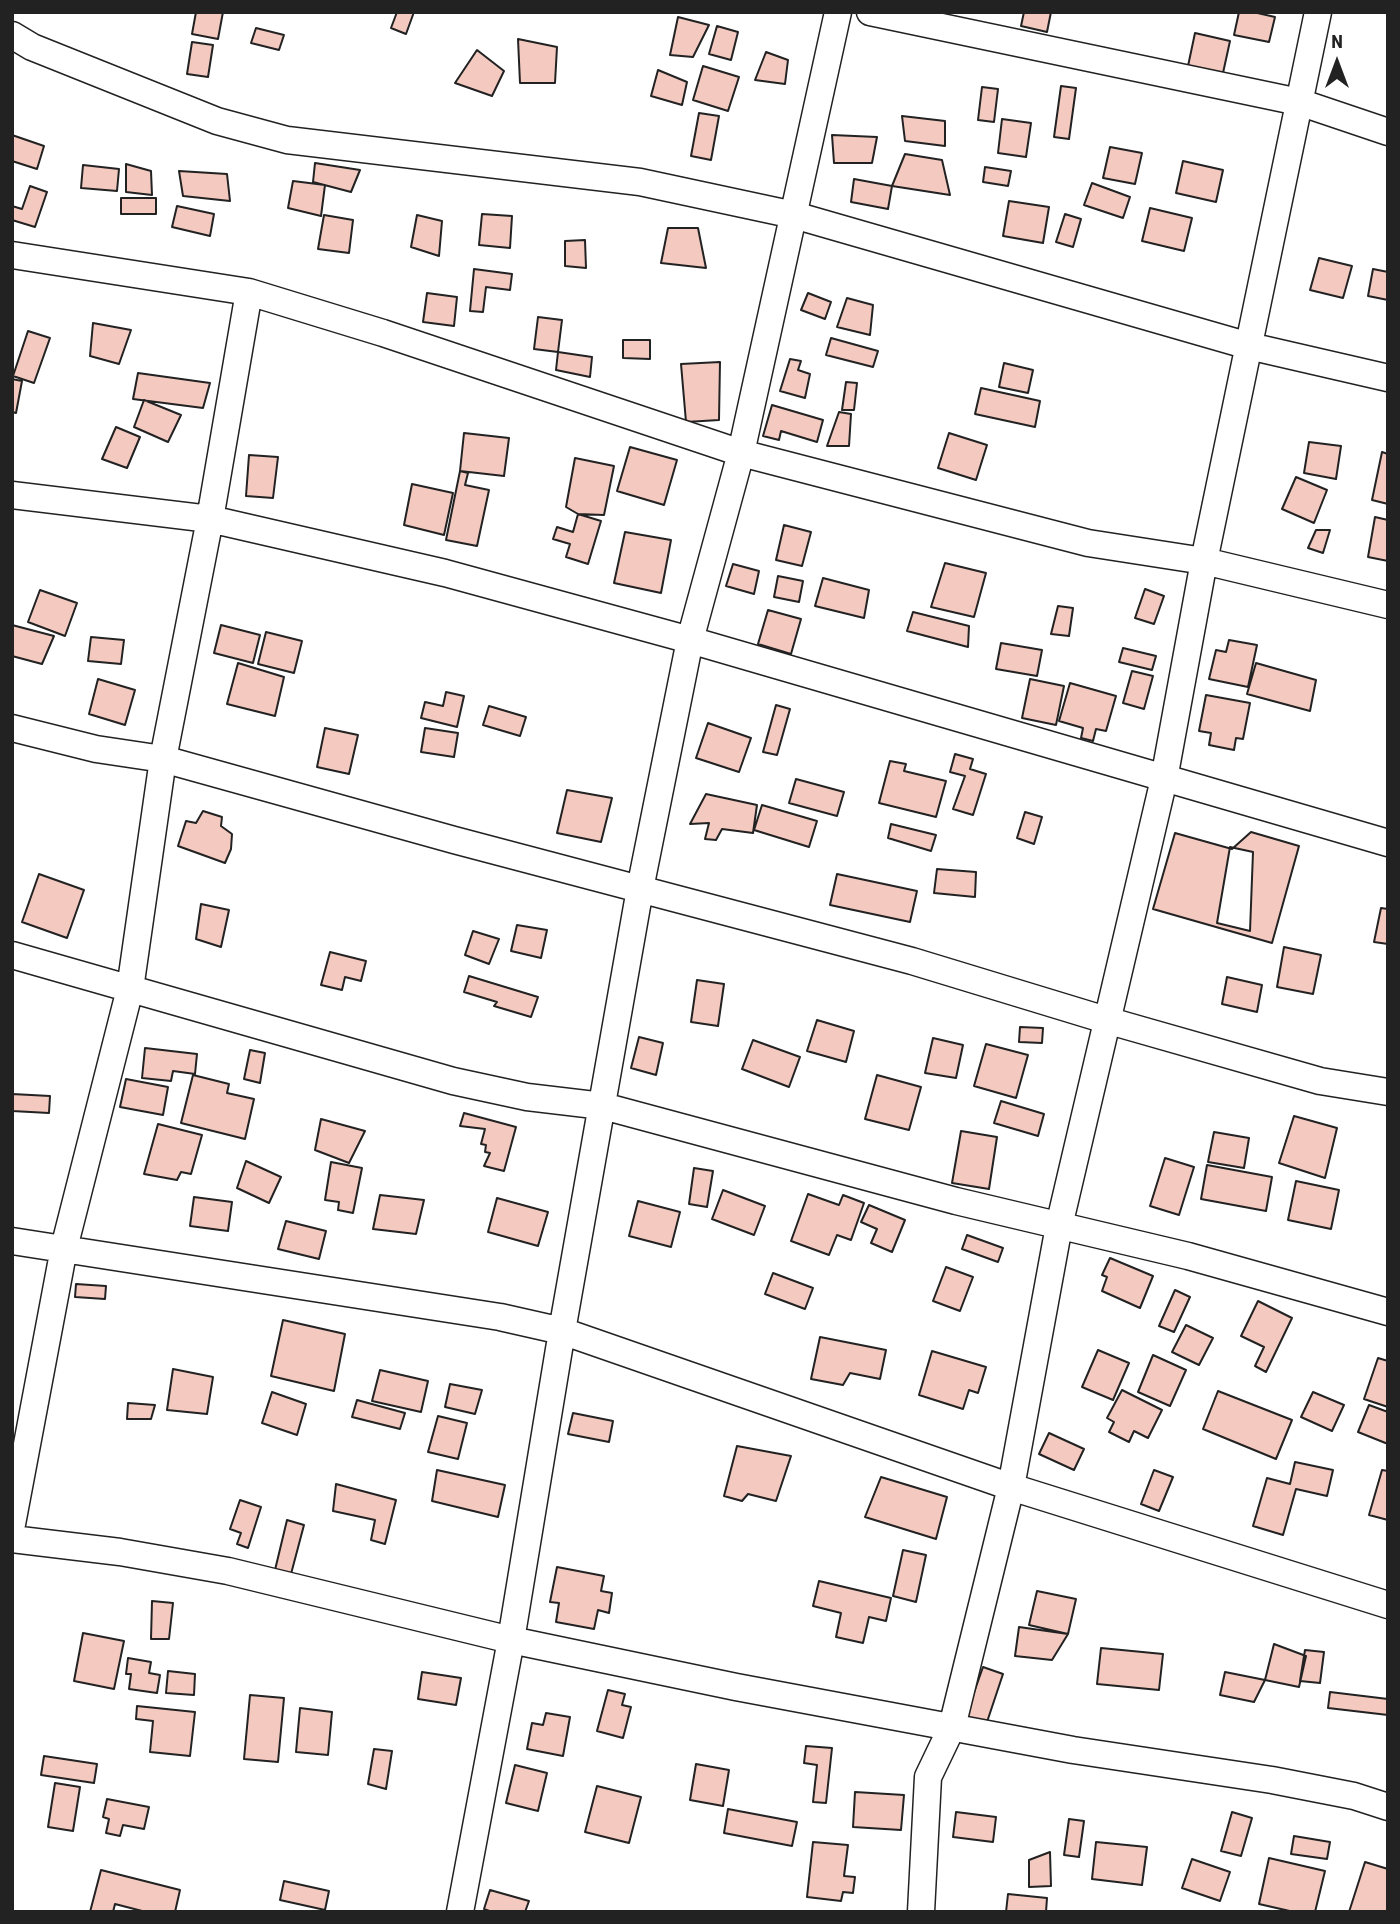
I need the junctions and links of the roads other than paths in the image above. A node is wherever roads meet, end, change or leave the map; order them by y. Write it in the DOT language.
graph roads {
  1 [pos="838,12"];
  2 [pos="870,12"];
  3 [pos="1318,12"];
  4 [pos="12,35"];
  5 [pos="1298,102"];
  6 [pos="1388,132"];
  7 [pos="794,215"];
  8 [pos="12,255"];
  9 [pos="249,292"];
  10 [pos="1249,346"];
  11 [pos="1388,378"];
  12 [pos="741,453"];
  13 [pos="12,495"];
  14 [pos="210,519"];
  15 [pos="1204,561"];
  16 [pos="1388,605"];
  17 [pos="690,640"];
  18 [pos="12,728"];
  19 [pos="163,759"];
  20 [pos="1164,779"];
  21 [pos="1388,843"];
  22 [pos="640,889"];
  23 [pos="12,955"];
  24 [pos="130,989"];
  25 [pos="1106,1020"];
  26 [pos="1388,1092"];
  27 [pos="603,1106"];
  28 [pos="1059,1226"];
  29 [pos="12,1241"];
  30 [pos="64,1248"];
  31 [pos="1388,1312"];
  32 [pos="562,1331"];
  33 [pos="1011,1487"];
  34 [pos="12,1524"];
  35 [pos="12,1539"];
  36 [pos="1388,1605"];
  37 [pos="511,1640"];
  38 [pos="952,1727"];
  39 [pos="1388,1807"];
  40 [pos="460,1912"];
  41 [pos="921,1912"];
  1 -- 7 [label="street"];
  2 -- 5 [label="street"];
  3 -- 5 [label="street"];
  4 -- 7 [label="street"];
  5 -- 6 [label="street"];
  5 -- 10 [label="street"];
  7 -- 10 [label="street"];
  7 -- 12 [label="street"];
  8 -- 9 [label="street"];
  9 -- 12 [label="street"];
  9 -- 14 [label="street"];
  10 -- 11 [label="street"];
  10 -- 15 [label="street"];
  12 -- 15 [label="street"];
  12 -- 17 [label="street"];
  13 -- 14 [label="street"];
  14 -- 17 [label="street"];
  14 -- 19 [label="street"];
  15 -- 16 [label="street"];
  15 -- 20 [label="street"];
  17 -- 20 [label="street"];
  17 -- 22 [label="street"];
  18 -- 19 [label="street"];
  19 -- 22 [label="street"];
  19 -- 24 [label="street"];
  20 -- 21 [label="street"];
  20 -- 25 [label="street"];
  22 -- 25 [label="street"];
  22 -- 27 [label="street"];
  23 -- 24 [label="street"];
  24 -- 27 [label="street"];
  24 -- 30 [label="street"];
  25 -- 26 [label="street"];
  25 -- 28 [label="street"];
  27 -- 28 [label="street"];
  27 -- 32 [label="street"];
  28 -- 31 [label="street"];
  28 -- 33 [label="street"];
  29 -- 30 [label="street"];
  30 -- 32 [label="street"];
  30 -- 34 [label="street"];
  32 -- 33 [label="street"];
  32 -- 37 [label="street"];
  33 -- 36 [label="street"];
  33 -- 38 [label="street"];
  35 -- 37 [label="street"];
  37 -- 38 [label="street"];
  37 -- 40 [label="street"];
  38 -- 39 [label="street"];
  38 -- 41 [label="street"];
}
